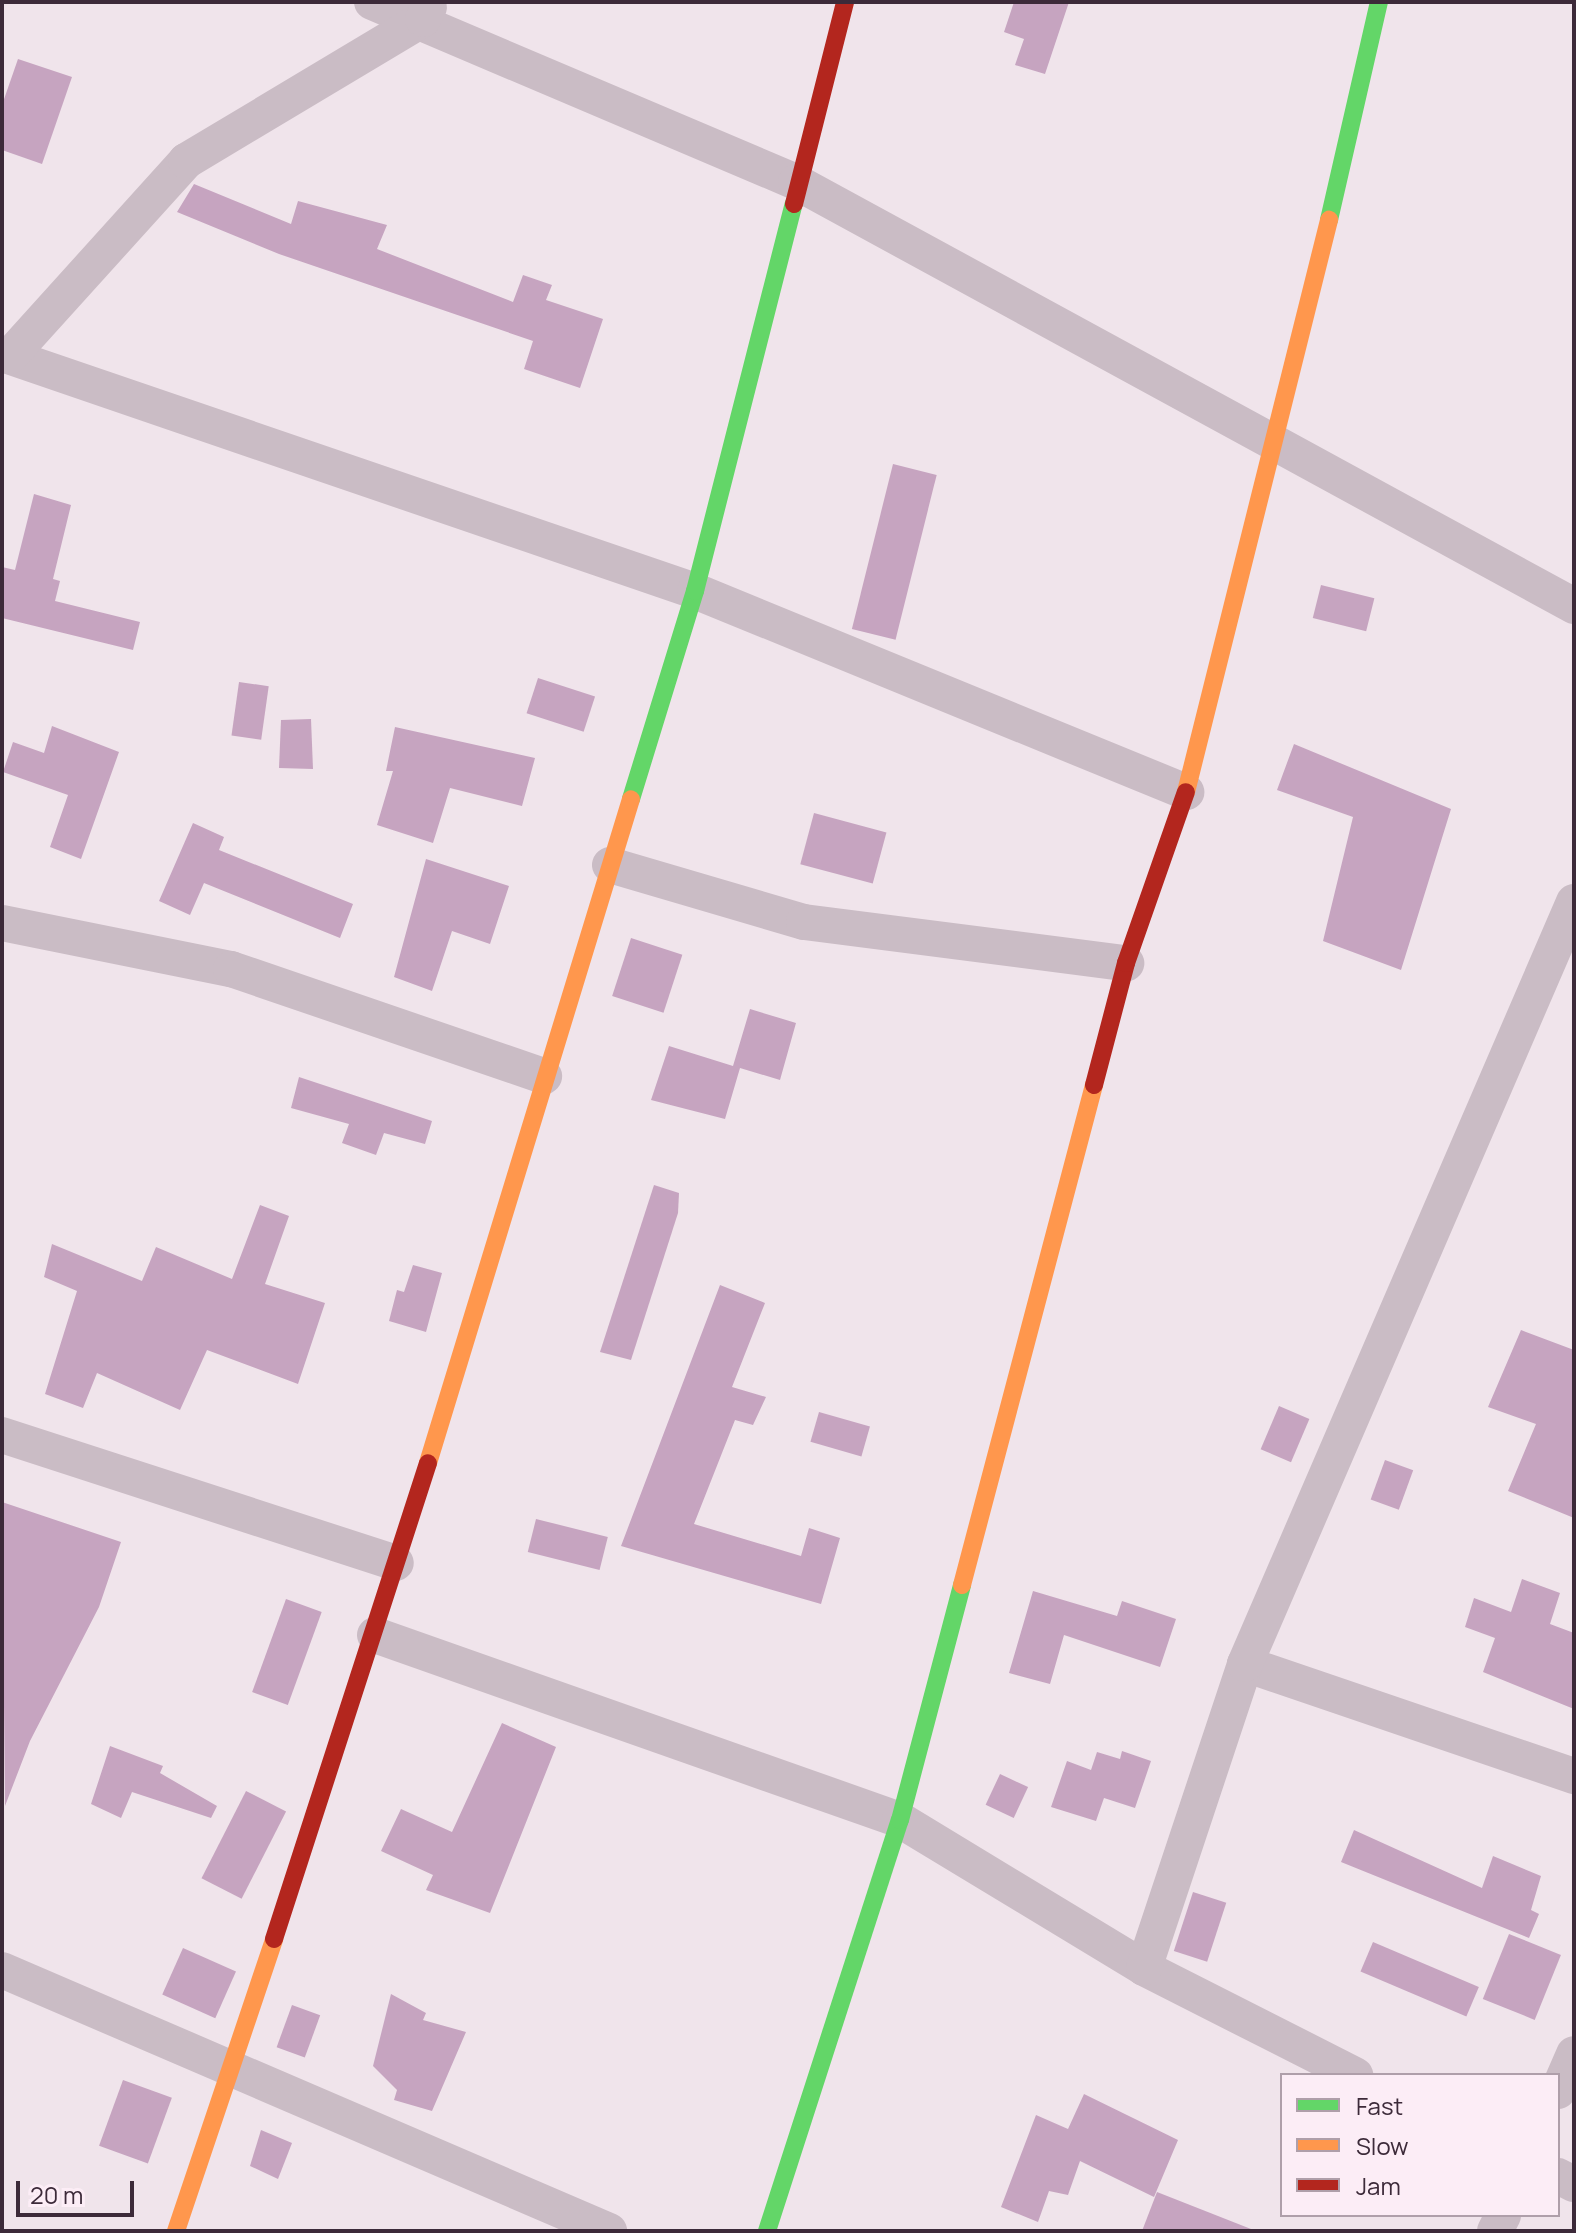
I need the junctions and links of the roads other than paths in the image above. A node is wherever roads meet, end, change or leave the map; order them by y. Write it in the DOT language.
graph roads {
  1 [pos="372,2"];
  2 [pos="845,2"];
  3 [pos="1379,2"];
  4 [pos="428,11"];
  5 [pos="796,182"];
  6 [pos="6,355"];
  7 [pos="1276,448"];
  8 [pos="695,591"];
  9 [pos="1574,606"];
  10 [pos="1186,792"];
  11 [pos="610,865"];
  12 [pos="1574,902"];
  13 [pos="2,923"];
  14 [pos="1126,963"];
  15 [pos="544,1076"];
  16 [pos="2,1435"];
  17 [pos="396,1563"];
  18 [pos="375,1635"];
  19 [pos="1245,1664"];
  20 [pos="1574,1776"];
  21 [pos="900,1820"];
  22 [pos="1144,1968"];
  23 [pos="2,1970"];
  24 [pos="1574,2054"];
  25 [pos="232,2068"];
  26 [pos="1351,2073"];
  27 [pos="1560,2086"];
  28 [pos="176,2231"];
  29 [pos="609,2231"];
  30 [pos="767,2231"];
  1 -- 4 [label="street"];
  2 -- 5 [label="street"];
  3 -- 7 [label="street"];
  4 -- 5 [label="street"];
  4 -- 6 [label="street"];
  5 -- 7 [label="street"];
  5 -- 8 [label="street"];
  6 -- 8 [label="street"];
  7 -- 9 [label="street"];
  7 -- 10 [label="street"];
  8 -- 10 [label="street"];
  8 -- 11 [label="street"];
  10 -- 14 [label="street"];
  11 -- 14 [label="street"];
  11 -- 15 [label="street"];
  12 -- 19 [label="street"];
  13 -- 15 [label="street"];
  14 -- 21 [label="street"];
  15 -- 17 [label="street"];
  16 -- 17 [label="street"];
  17 -- 18 [label="street"];
  18 -- 21 [label="street"];
  18 -- 25 [label="street"];
  19 -- 20 [label="street"];
  19 -- 22 [label="street"];
  21 -- 22 [label="street"];
  21 -- 30 [label="street"];
  22 -- 26 [label="street"];
  23 -- 25 [label="street"];
  24 -- 27 [label="street"];
  25 -- 28 [label="street"];
  25 -- 29 [label="street"];
}
